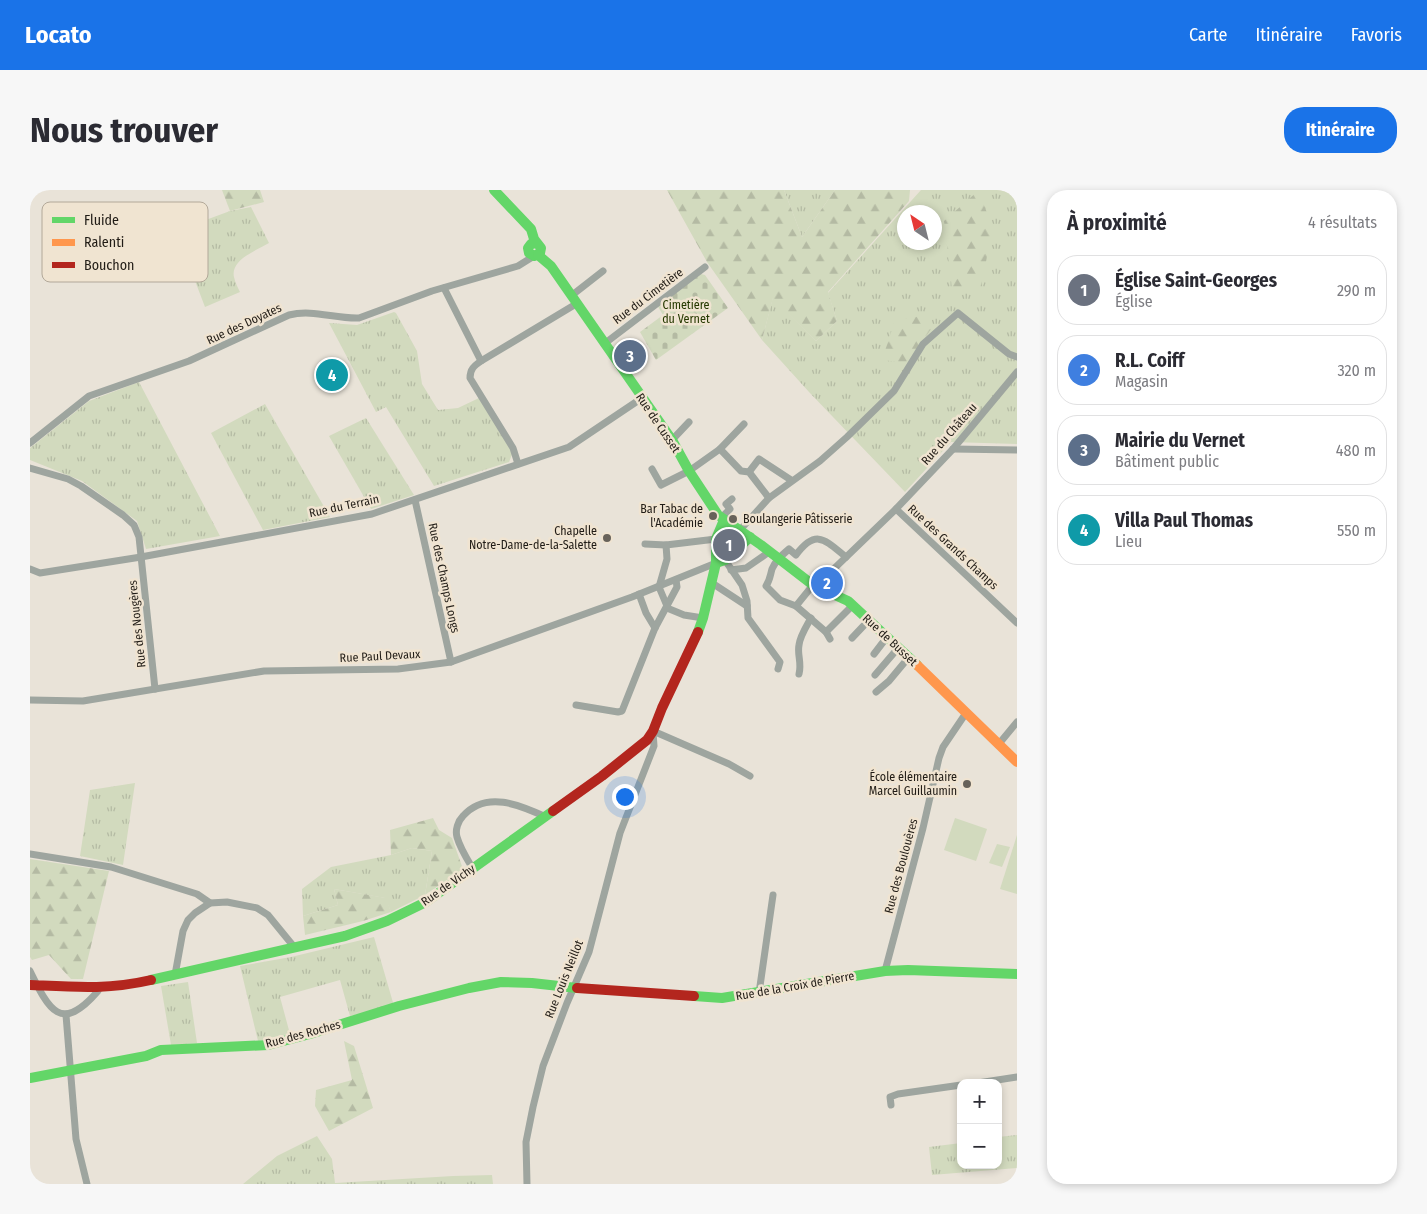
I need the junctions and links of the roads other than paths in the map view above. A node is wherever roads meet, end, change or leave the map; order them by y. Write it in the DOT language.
graph roads {
  1 [pos="494,190"];
  2 [pos="534,249"];
  3 [pos="705,267"];
  4 [pos="603,271"];
  5 [pos="444,288"];
  6 [pos="573,300"];
  7 [pos="604,344"];
  8 [pos="1017,357"];
  9 [pos="481,360"];
  10 [pos="1017,372"];
  11 [pos="642,398"];
  12 [pos="689,422"];
  13 [pos="744,424"];
  14 [pos="672,440"];
  15 [pos="30,443"];
  16 [pos="720,449"];
  17 [pos="953,449"];
  18 [pos="1017,450"];
  19 [pos="518,464"];
  20 [pos="30,468"];
  21 [pos="652,469"];
  22 [pos="689,471"];
  23 [pos="749,472"];
  24 [pos="791,480"];
  25 [pos="769,498"];
  26 [pos="732,499"];
  27 [pos="415,500"];
  28 [pos="896,509"];
  29 [pos="722,519"];
  30 [pos="740,530"];
  31 [pos="750,536"];
  32 [pos="716,539"];
  33 [pos="644,544"];
  34 [pos="666,545"];
  35 [pos="769,552"];
  36 [pos="141,556"];
  37 [pos="846,557"];
  38 [pos="778,559"];
  39 [pos="720,562"];
  40 [pos="30,569"];
  41 [pos="732,570"];
  42 [pos="676,580"];
  43 [pos="712,583"];
  44 [pos="815,585"];
  45 [pos="658,587"];
  46 [pos="638,594"];
  47 [pos="853,605"];
  48 [pos="747,606"];
  49 [pos="796,606"];
  50 [pos="667,607"];
  51 [pos="703,618"];
  52 [pos="811,618"];
  53 [pos="869,620"];
  54 [pos="1017,623"];
  55 [pos="655,628"];
  56 [pos="887,637"];
  57 [pos="852,638"];
  58 [pos="898,647"];
  59 [pos="874,654"];
  60 [pos="909,657"];
  61 [pos="451,662"];
  62 [pos="778,669"];
  63 [pos="799,674"];
  64 [pos="876,675"];
  65 [pos="155,689"];
  66 [pos="876,692"];
  67 [pos="30,700"];
  68 [pos="576,705"];
  69 [pos="966,713"];
  70 [pos="1017,722"];
  71 [pos="653,731"];
  72 [pos="998,744"];
  73 [pos="639,747"];
  74 [pos="649,756"];
  75 [pos="1017,762"];
  76 [pos="750,776"];
  77 [pos="546,816"];
  78 [pos="30,854"];
  79 [pos="473,869"];
  80 [pos="773,894"];
  81 [pos="210,903"];
  82 [pos="295,948"];
  83 [pos="30,971"];
  84 [pos="885,971"];
  85 [pos="1017,974"];
  86 [pos="175,975"];
  87 [pos="34,985"];
  88 [pos="99,988"];
  89 [pos="574,988"];
  90 [pos="759,992"];
  91 [pos="66,1015"];
  92 [pos="70,1070"];
  93 [pos="1017,1077"];
  94 [pos="30,1078"];
  95 [pos="1002,1079"];
  96 [pos="957,1086"];
  97 [pos="891,1104"];
  98 [pos="86,1184"];
  99 [pos="527,1184"];
  1 -- 2 [label="street, Rue de Cusset"];
  2 -- 5 [label="street, Rue des Doyates"];
  2 -- 6 [label="street, Rue de Cusset"];
  3 -- 7 [label="street, Rue du Cimetière"];
  4 -- 6 [label="street"];
  5 -- 9 [label="street"];
  5 -- 15 [label="street, Rue des Doyates"];
  6 -- 7 [label="street, Rue de Cusset"];
  6 -- 9 [label="street"];
  7 -- 11 [label="street, Rue de Cusset"];
  8 -- 24 [label="street"];
  9 -- 19 [label="street"];
  10 -- 17 [label="street, Rue du Château"];
  11 -- 14 [label="street, Rue de Cusset"];
  11 -- 19 [label="street, Rue du Terrain"];
  12 -- 14 [label="street"];
  13 -- 16 [label="street"];
  14 -- 22 [label="street, Rue de Cusset"];
  16 -- 22 [label="street"];
  16 -- 23 [label="street"];
  17 -- 18 [label="street"];
  17 -- 28 [label="street, Rue du Château"];
  19 -- 27 [label="street, Rue du Terrain"];
  20 -- 36 [label="street, Rue des Nougères"];
  21 -- 22 [label="street"];
  22 -- 29 [label="street, Rue de Cusset"];
  23 -- 24 [label="street"];
  23 -- 25 [label="street"];
  24 -- 25 [label="street"];
  25 -- 30 [label="street"];
  26 -- 29 [label="street"];
  27 -- 36 [label="street, Rue du Terrain"];
  27 -- 61 [label="street, Rue des Champs Longs"];
  28 -- 37 [label="street, Rue du Château"];
  28 -- 54 [label="street, Rue des Grands Champs"];
  29 -- 30 [label="street, Rue de Busset"];
  29 -- 32 [label="street"];
  30 -- 31 [label="street, Rue de Busset"];
  31 -- 35 [label="street, Rue de Busset"];
  31 -- 39 [label="street"];
  32 -- 34 [label="street"];
  32 -- 39 [label="street, Rue de Vichy"];
  33 -- 34 [label="street"];
  34 -- 45 [label="street"];
  35 -- 38 [label="street, Rue de Busset"];
  35 -- 41 [label="street"];
  36 -- 40 [label="street, Rue du Terrain"];
  36 -- 65 [label="street, Rue des Nougères"];
  37 -- 38 [label="street"];
  37 -- 44 [label="street, Rue du Château"];
  38 -- 44 [label="street, Rue de Busset"];
  38 -- 49 [label="street"];
  39 -- 41 [label="street"];
  39 -- 42 [label="street, Rue Paul Devaux"];
  39 -- 43 [label="street, Rue de Vichy"];
  41 -- 48 [label="street"];
  42 -- 45 [label="street, Rue Paul Devaux"];
  42 -- 50 [label="street"];
  43 -- 48 [label="street"];
  43 -- 51 [label="street, Rue de Vichy"];
  44 -- 47 [label="street, Rue de Busset"];
  44 -- 49 [label="street, Rue du Château"];
  45 -- 46 [label="street, Rue Paul Devaux"];
  45 -- 50 [label="street"];
  46 -- 55 [label="street"];
  46 -- 61 [label="street, Rue Paul Devaux"];
  47 -- 52 [label="street"];
  47 -- 53 [label="street, Rue de Busset"];
  48 -- 62 [label="street"];
  49 -- 52 [label="street"];
  50 -- 51 [label="street"];
  50 -- 55 [label="street"];
  51 -- 71 [label="street, Rue de Vichy"];
  52 -- 63 [label="street"];
  53 -- 56 [label="street, Rue de Busset"];
  53 -- 57 [label="street"];
  55 -- 68 [label="street"];
  56 -- 58 [label="street, Rue de Busset"];
  56 -- 59 [label="street"];
  58 -- 60 [label="street, Rue de Busset"];
  58 -- 64 [label="street"];
  60 -- 66 [label="street"];
  60 -- 69 [label="street, Rue de Busset"];
  61 -- 65 [label="street, Rue Paul Devaux"];
  65 -- 67 [label="street, Rue Paul Devaux"];
  69 -- 72 [label="street, Rue de Busset"];
  69 -- 84 [label="street, Rue des Boulouères"];
  70 -- 72 [label="street"];
  71 -- 73 [label="street, Rue de Vichy"];
  71 -- 74 [label="street, Rue Louis Neillot"];
  71 -- 76 [label="street"];
  72 -- 75 [label="street, Rue de Busset"];
  73 -- 74 [label="street"];
  73 -- 77 [label="street, Rue de Vichy"];
  74 -- 89 [label="street, Rue Louis Neillot"];
  77 -- 79 [label="street, Rue de Vichy"];
  77 -- 79 [label="street"];
  78 -- 81 [label="street"];
  79 -- 82 [label="street, Rue de Vichy"];
  80 -- 90 [label="street"];
  81 -- 82 [label="street"];
  81 -- 86 [label="street"];
  82 -- 86 [label="street, Rue de Vichy"];
  83 -- 87 [label="street"];
  84 -- 85 [label="street, Rue de la Croix de Pierre"];
  84 -- 90 [label="street, Rue de la Croix de Pierre"];
  86 -- 88 [label="street, Rue de Vichy"];
  87 -- 88 [label="street, Rue de Vichy"];
  87 -- 91 [label="street"];
  88 -- 91 [label="street"];
  89 -- 90 [label="street, Rue de la Croix de Pierre"];
  89 -- 92 [label="street, Rue des Roches"];
  89 -- 99 [label="street, Rue Louis Neillot"];
  91 -- 92 [label="street"];
  92 -- 94 [label="street, Rue des Roches"];
  92 -- 98 [label="street"];
  93 -- 95 [label="street"];
  96 -- 97 [label="street"];
}
